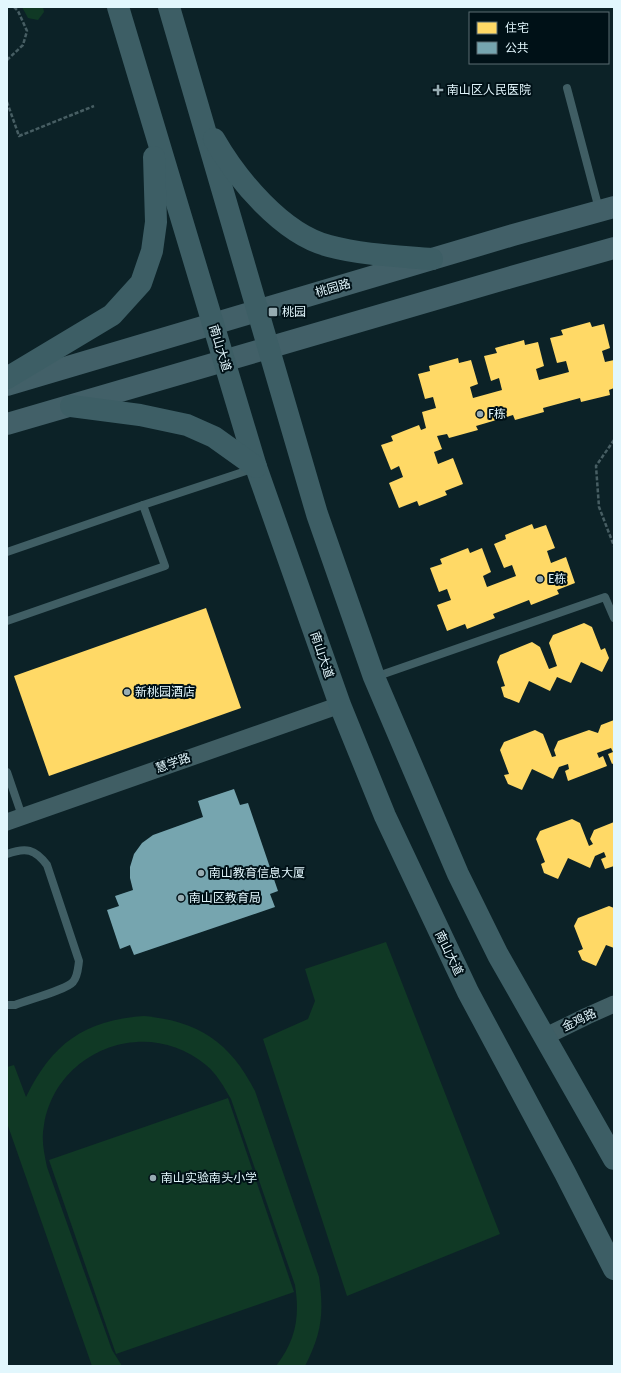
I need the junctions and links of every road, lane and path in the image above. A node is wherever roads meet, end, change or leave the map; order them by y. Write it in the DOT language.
graph roads {
  1 [pos="14,7"];
  2 [pos="118,7"];
  3 [pos="169,7"];
  4 [pos="7,60"];
  5 [pos="567,88"];
  6 [pos="7,102"];
  7 [pos="94,106"];
  8 [pos="200,113"];
  9 [pos="154,128"];
  10 [pos="607,209"];
  11 [pos="614,248"];
  12 [pos="432,259"];
  13 [pos="258,310"];
  14 [pos="213,324"];
  15 [pos="269,348"];
  16 [pos="224,361"];
  17 [pos="7,378"];
  18 [pos="7,385"];
  19 [pos="71,406"];
  20 [pos="7,424"];
  21 [pos="614,440"];
  22 [pos="256,467"];
  23 [pos="144,505"];
  24 [pos="614,546"];
  25 [pos="7,552"];
  26 [pos="614,618"];
  27 [pos="7,621"];
  28 [pos="374,677"];
  29 [pos="340,705"];
  30 [pos="7,772"];
  31 [pos="15,819"];
  32 [pos="7,854"];
  33 [pos="614,1004"];
  34 [pos="7,1005"];
  35 [pos="544,1037"];
  36 [pos="614,1159"];
  37 [pos="614,1269"];
  1 -- 4 [label="path"];
  2 -- 9 [label="main road, 南山大道"];
  3 -- 8 [label="main road"];
  5 -- 10 [label="lane"];
  6 -- 7 [label="path"];
  8 -- 12 [label="main road"];
  8 -- 13 [label="main road"];
  9 -- 14 [label="main road, 南山大道"];
  9 -- 17 [label="main road"];
  10 -- 12 [label="main road, 桃园路"];
  11 -- 15 [label="main road"];
  12 -- 13 [label="main road, 桃园路"];
  13 -- 14 [label="main road, 桃园路"];
  13 -- 15 [label="main road"];
  14 -- 16 [label="main road, 南山大道"];
  14 -- 18 [label="main road, 桃园路"];
  15 -- 16 [label="main road"];
  15 -- 28 [label="main road"];
  16 -- 19 [label="main road"];
  16 -- 22 [label="main road, 南山大道"];
  19 -- 20 [label="main road"];
  19 -- 22 [label="main road"];
  21 -- 24 [label="path"];
  22 -- 23 [label="lane"];
  22 -- 29 [label="main road, 南山大道"];
  23 -- 25 [label="lane"];
  23 -- 27 [label="lane"];
  26 -- 28 [label="lane"];
  28 -- 35 [label="main road"];
  29 -- 31 [label="street, 慧学路"];
  29 -- 37 [label="main road, 南山大道"];
  30 -- 31 [label="lane"];
  32 -- 34 [label="lane"];
  33 -- 35 [label="street, 金鸡路"];
  35 -- 36 [label="main road"];
}
